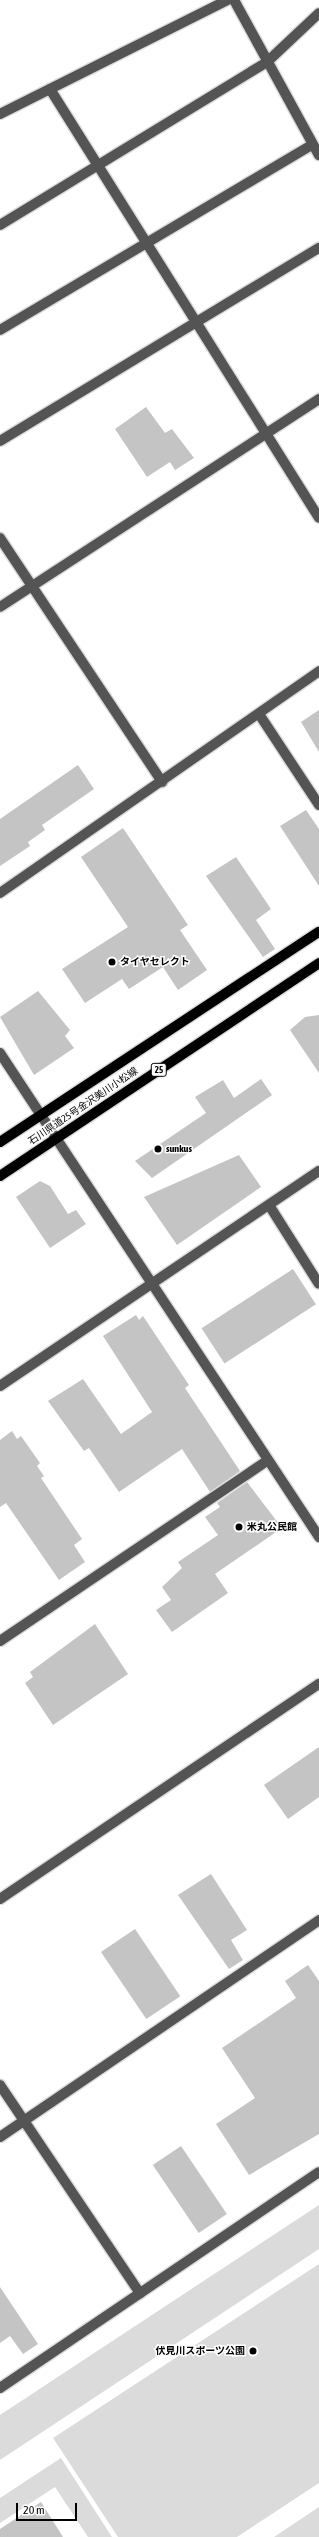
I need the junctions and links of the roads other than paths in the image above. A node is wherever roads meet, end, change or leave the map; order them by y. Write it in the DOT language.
graph roads {
  1 [pos="228,0"];
  2 [pos="234,0"];
  3 [pos="319,13"];
  4 [pos="267,62"];
  5 [pos="50,89"];
  6 [pos="0,114"];
  7 [pos="311,145"];
  8 [pos="319,155"];
  9 [pos="97,165"];
  10 [pos="0,225"];
  11 [pos="146,243"];
  12 [pos="319,248"];
  13 [pos="196,322"];
  14 [pos="0,330"];
  15 [pos="319,400"];
  16 [pos="266,434"];
  17 [pos="0,441"];
  18 [pos="319,518"];
  19 [pos="0,538"];
  20 [pos="32,587"];
  21 [pos="0,607"];
  22 [pos="319,671"];
  23 [pos="259,714"];
  24 [pos="162,782"];
  25 [pos="319,805"];
  26 [pos="0,894"];
  27 [pos="319,932"];
  28 [pos="319,963"];
  29 [pos="0,1053"];
  30 [pos="41,1114"];
  31 [pos="57,1138"];
  32 [pos="0,1142"];
  33 [pos="319,1171"];
  34 [pos="0,1176"];
  35 [pos="269,1205"];
  36 [pos="151,1284"];
  37 [pos="319,1284"];
  38 [pos="0,1386"];
  39 [pos="267,1461"];
  40 [pos="319,1537"];
  41 [pos="0,1640"];
  42 [pos="319,1684"];
  43 [pos="0,1899"];
  44 [pos="319,1920"];
  45 [pos="0,2085"];
  46 [pos="24,2120"];
  47 [pos="0,2137"];
  48 [pos="319,2172"];
  49 [pos="140,2293"];
  50 [pos="0,2388"];
  1 -- 5 [label="street"];
  2 -- 4 [label="street"];
  3 -- 4 [label="street"];
  4 -- 7 [label="street"];
  4 -- 9 [label="street"];
  5 -- 6 [label="street"];
  5 -- 9 [label="street"];
  7 -- 8 [label="street"];
  7 -- 11 [label="street"];
  9 -- 10 [label="street"];
  9 -- 11 [label="street"];
  11 -- 13 [label="street"];
  11 -- 14 [label="street"];
  12 -- 13 [label="street"];
  13 -- 16 [label="street"];
  13 -- 17 [label="street"];
  15 -- 16 [label="street"];
  16 -- 18 [label="street"];
  16 -- 20 [label="street"];
  19 -- 20 [label="street"];
  20 -- 21 [label="street"];
  20 -- 24 [label="street"];
  22 -- 23 [label="street"];
  23 -- 24 [label="street"];
  23 -- 25 [label="street"];
  24 -- 26 [label="street"];
  27 -- 30 [label="main road, 石川県道25号金沢美川小松線"];
  28 -- 31 [label="main road, 石川県道25号金沢美川小松線 / 25"];
  29 -- 30 [label="street"];
  30 -- 31 [label="street"];
  30 -- 32 [label="main road, 石川県道25号金沢美川小松線"];
  31 -- 34 [label="main road, 石川県道25号金沢美川小松線 / 25"];
  31 -- 36 [label="street"];
  33 -- 35 [label="street"];
  35 -- 36 [label="street"];
  35 -- 37 [label="street"];
  36 -- 38 [label="street"];
  36 -- 39 [label="street"];
  39 -- 40 [label="street"];
  39 -- 41 [label="street"];
  42 -- 43 [label="street"];
  44 -- 46 [label="street"];
  45 -- 46 [label="street"];
  46 -- 47 [label="street"];
  46 -- 49 [label="street"];
  48 -- 49 [label="street"];
  49 -- 50 [label="street"];
}
